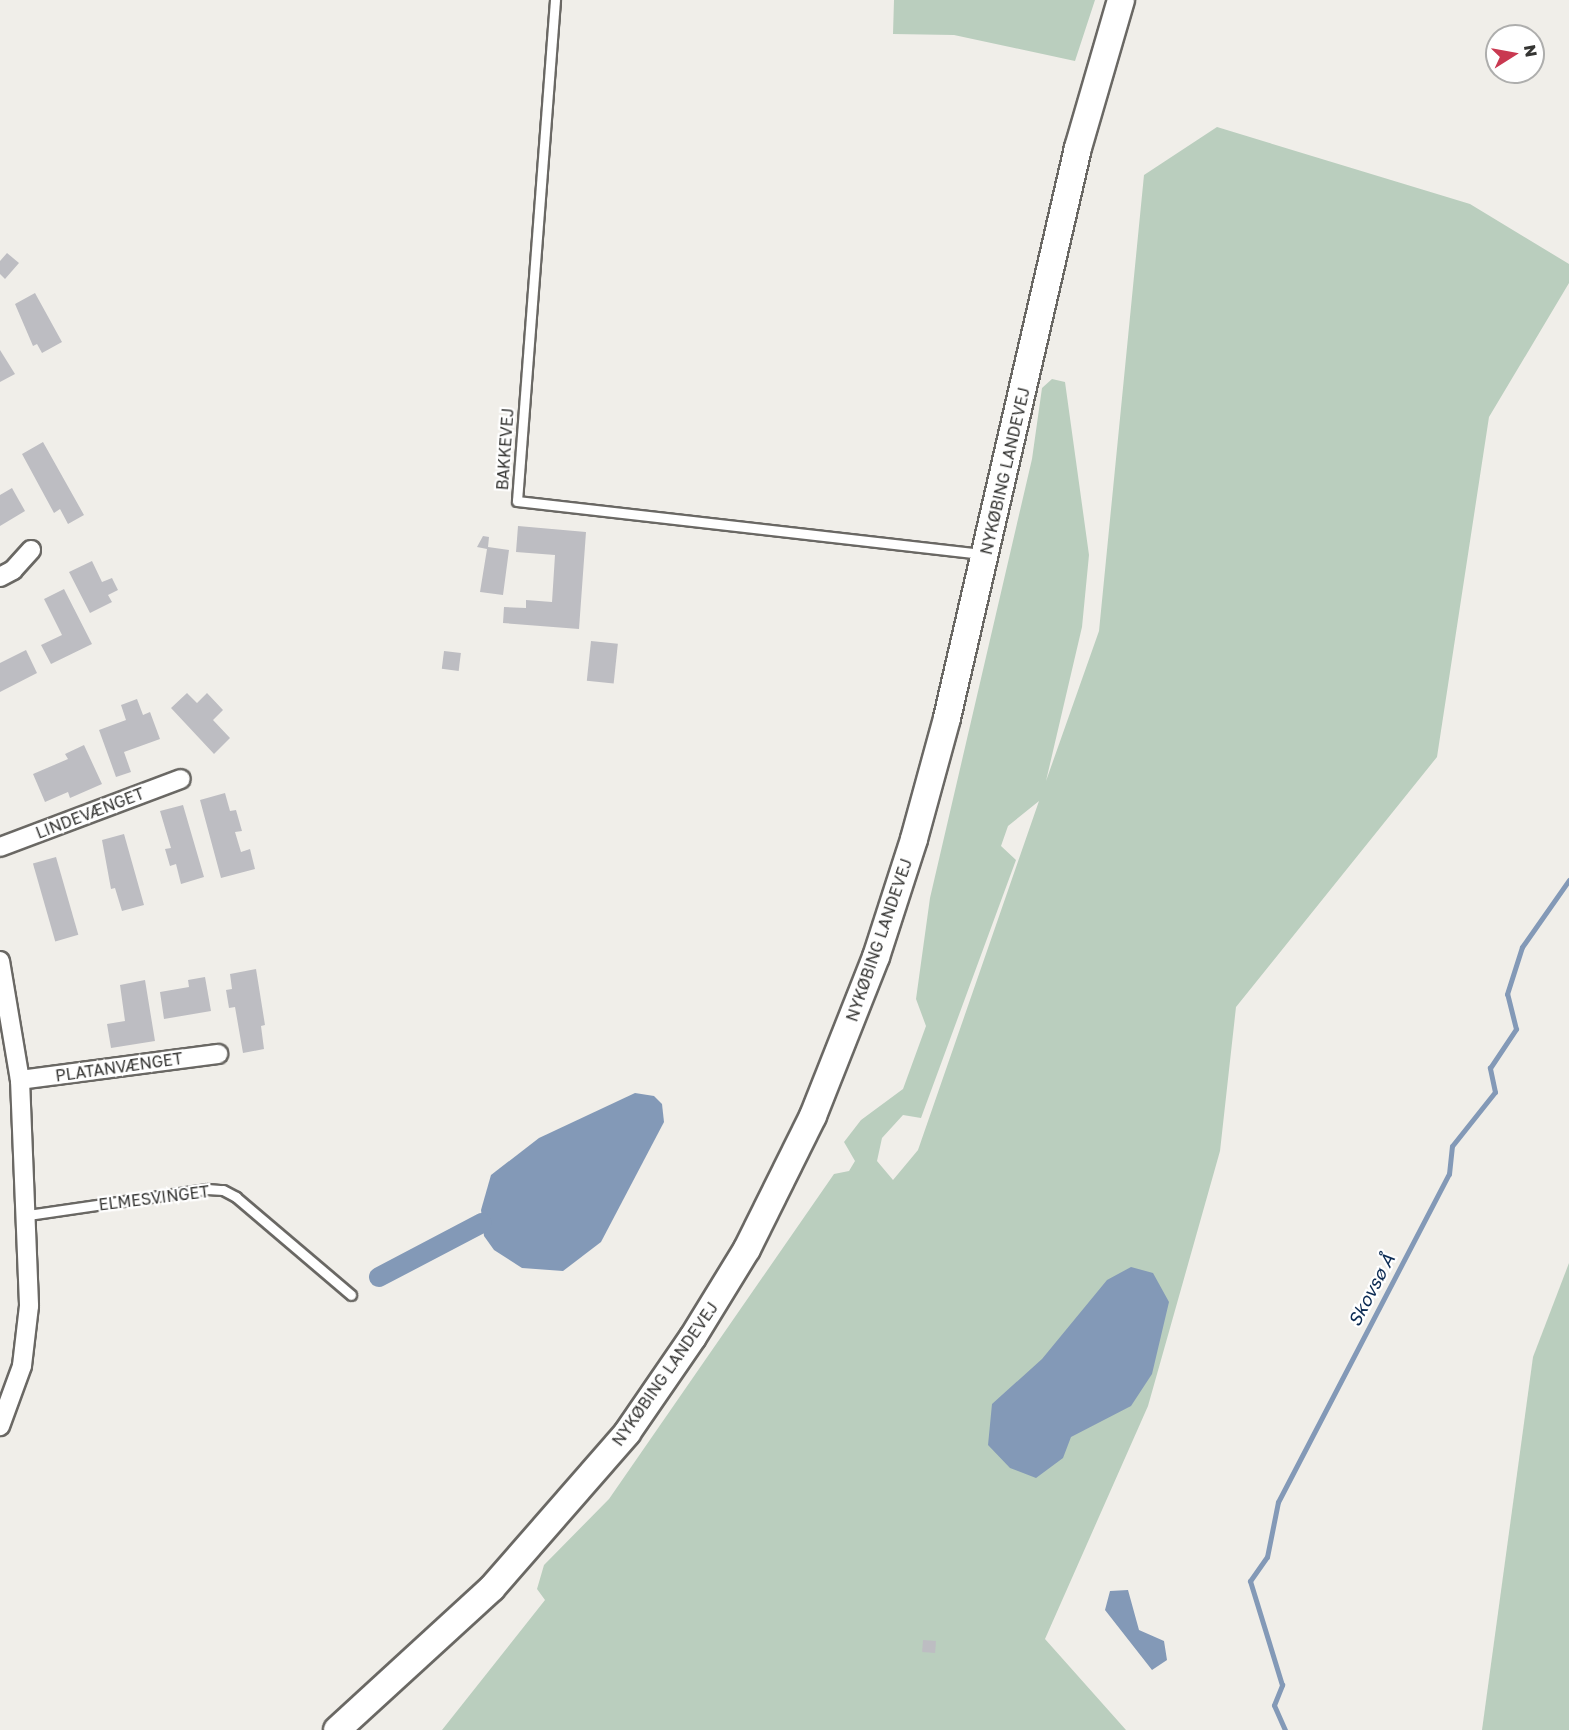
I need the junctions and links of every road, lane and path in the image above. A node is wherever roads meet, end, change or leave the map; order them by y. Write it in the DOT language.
graph roads {
  1 [pos="555,0"];
  2 [pos="1121,0"];
  3 [pos="31,550"];
  4 [pos="986,554"];
  5 [pos="0,577"];
  6 [pos="181,779"];
  7 [pos="0,847"];
  8 [pos="0,962"];
  9 [pos="218,1054"];
  10 [pos="20,1080"];
  11 [pos="28,1215"];
  12 [pos="351,1295"];
  13 [pos="0,1426"];
  14 [pos="337,1730"];
  1 -- 4 [label="lane, BAKKEVEJ"];
  2 -- 4 [label="main road, NYKØBING LANDEVEJ"];
  3 -- 5 [label="street"];
  4 -- 14 [label="main road, NYKØBING LANDEVEJ"];
  6 -- 7 [label="street, LINDEVÆNGET"];
  8 -- 10 [label="street"];
  9 -- 10 [label="street, PLATANVÆNGET"];
  10 -- 11 [label="street"];
  11 -- 12 [label="lane, ELMESVINGET"];
  11 -- 13 [label="street"];
}
